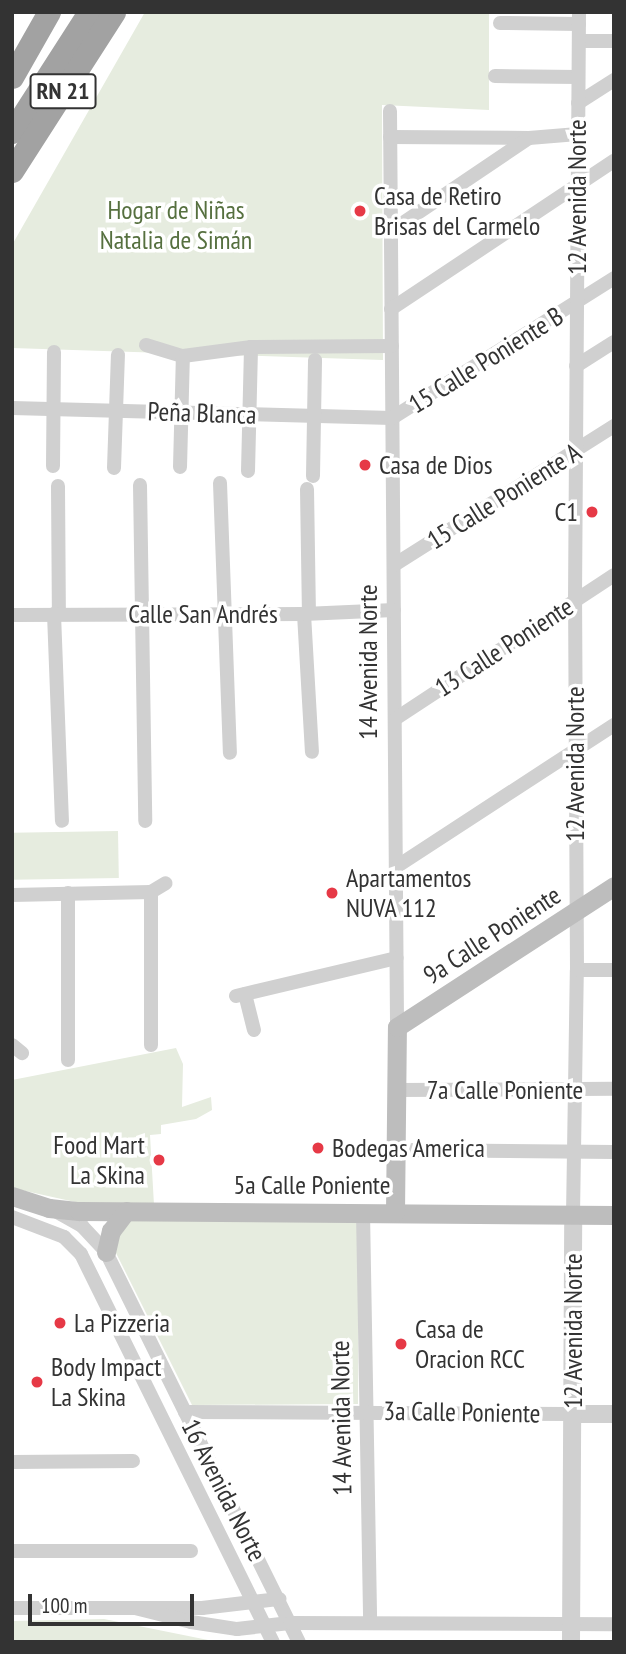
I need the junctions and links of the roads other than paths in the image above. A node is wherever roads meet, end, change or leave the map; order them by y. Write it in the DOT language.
graph roads {
  1 [pos="49,12"];
  2 [pos="89,12"];
  3 [pos="114,12"];
  4 [pos="579,18"];
  5 [pos="500,23"];
  6 [pos="579,41"];
  7 [pos="614,41"];
  8 [pos="495,76"];
  9 [pos="12,77"];
  10 [pos="578,77"];
  11 [pos="614,80"];
  12 [pos="578,103"];
  13 [pos="390,111"];
  14 [pos="12,132"];
  15 [pos="578,134"];
  16 [pos="390,137"];
  17 [pos="529,138"];
  18 [pos="614,161"];
  19 [pos="12,171"];
  20 [pos="578,187"];
  21 [pos="391,231"];
  22 [pos="614,278"];
  23 [pos="577,303"];
  24 [pos="391,309"];
  25 [pos="614,342"];
  26 [pos="146,345"];
  27 [pos="392,346"];
  28 [pos="251,347"];
  29 [pos="54,352"];
  30 [pos="118,355"];
  31 [pos="183,356"];
  32 [pos="316,360"];
  33 [pos="576,366"];
  34 [pos="12,408"];
  35 [pos="52,409"];
  36 [pos="116,411"];
  37 [pos="182,413"];
  38 [pos="250,415"];
  39 [pos="315,417"];
  40 [pos="392,418"];
  41 [pos="613,429"];
  42 [pos="576,453"];
  43 [pos="53,466"];
  44 [pos="180,467"];
  45 [pos="114,468"];
  46 [pos="248,471"];
  47 [pos="220,483"];
  48 [pos="140,485"];
  49 [pos="58,486"];
  50 [pos="394,565"];
  51 [pos="614,575"];
  52 [pos="575,600"];
  53 [pos="394,610"];
  54 [pos="57,614"];
  55 [pos="142,614"];
  56 [pos="222,614"];
  57 [pos="307,614"];
  58 [pos="12,615"];
  59 [pos="395,719"];
  60 [pos="614,725"];
  61 [pos="312,752"];
  62 [pos="575,752"];
  63 [pos="230,753"];
  64 [pos="62,821"];
  65 [pos="145,821"];
  66 [pos="396,867"];
  67 [pos="166,883"];
  68 [pos="614,886"];
  69 [pos="151,892"];
  70 [pos="68,894"];
  71 [pos="12,895"];
  72 [pos="576,912"];
  73 [pos="397,958"];
  74 [pos="577,970"];
  75 [pos="614,970"];
  76 [pos="397,1027"];
  77 [pos="254,1030"];
  78 [pos="151,1045"];
  79 [pos="68,1060"];
  80 [pos="614,1089"];
  81 [pos="396,1090"];
  82 [pos="576,1090"];
  83 [pos="395,1150"];
  84 [pos="576,1152"];
  85 [pos="614,1152"];
  86 [pos="12,1196"];
  87 [pos="49,1208"];
  88 [pos="126,1211"];
  89 [pos="363,1212"];
  90 [pos="395,1212"];
  91 [pos="573,1215"];
  92 [pos="614,1215"];
  93 [pos="12,1217"];
  94 [pos="106,1252"];
  95 [pos="125,1291"];
  96 [pos="115,1318"];
  97 [pos="367,1411"];
  98 [pos="185,1412"];
  99 [pos="572,1414"];
  100 [pos="614,1415"];
  101 [pos="133,1461"];
  102 [pos="12,1462"];
  103 [pos="231,1505"];
  104 [pos="212,1518"];
  105 [pos="191,1550"];
  106 [pos="12,1551"];
  107 [pos="279,1600"];
  108 [pos="253,1602"];
  109 [pos="12,1608"];
  110 [pos="135,1608"];
  111 [pos="290,1622"];
  112 [pos="370,1623"];
  113 [pos="614,1624"];
  114 [pos="265,1625"];
  115 [pos="571,1633"];
  116 [pos="274,1642"];
  117 [pos="299,1642"];
  1 -- 9 [label="highway"];
  2 -- 14 [label="highway, RN 21"];
  3 -- 19 [label="highway, RN 21"];
  4 -- 5 [label="street"];
  4 -- 6 [label="street, 12 Avenida Norte"];
  6 -- 7 [label="street"];
  6 -- 10 [label="street, 12 Avenida Norte"];
  8 -- 10 [label="street"];
  10 -- 12 [label="street, 12 Avenida Norte"];
  11 -- 12 [label="street"];
  12 -- 15 [label="street, 12 Avenida Norte"];
  13 -- 16 [label="street, 14 Avenida Norte"];
  15 -- 17 [label="street"];
  15 -- 20 [label="street, 12 Avenida Norte"];
  16 -- 17 [label="street"];
  16 -- 21 [label="street, 14 Avenida Norte"];
  17 -- 21 [label="street"];
  18 -- 20 [label="street"];
  20 -- 23 [label="street, 12 Avenida Norte"];
  20 -- 24 [label="street"];
  21 -- 24 [label="street, 14 Avenida Norte"];
  22 -- 23 [label="street, 15 Calle Poniente B"];
  23 -- 33 [label="street, 12 Avenida Norte"];
  23 -- 40 [label="street, 15 Calle Poniente B"];
  24 -- 27 [label="street, 14 Avenida Norte"];
  25 -- 33 [label="street"];
  26 -- 31 [label="street"];
  27 -- 28 [label="street"];
  27 -- 40 [label="street, 14 Avenida Norte"];
  28 -- 31 [label="street"];
  28 -- 38 [label="street"];
  29 -- 35 [label="street"];
  30 -- 36 [label="street"];
  31 -- 37 [label="street"];
  32 -- 39 [label="street"];
  33 -- 42 [label="street, 12 Avenida Norte"];
  34 -- 35 [label="street, Peña Blanca"];
  35 -- 36 [label="street, Peña Blanca"];
  35 -- 43 [label="street"];
  36 -- 37 [label="street, Peña Blanca"];
  36 -- 45 [label="street"];
  37 -- 38 [label="street, Peña Blanca"];
  37 -- 44 [label="street"];
  38 -- 39 [label="street, Peña Blanca"];
  38 -- 46 [label="street"];
  39 -- 40 [label="street, Peña Blanca"];
  39 -- 57 [label="street"];
  40 -- 50 [label="street, 14 Avenida Norte"];
  41 -- 42 [label="street, 15 Calle Poniente A"];
  42 -- 50 [label="street, 15 Calle Poniente A"];
  42 -- 52 [label="street, 12 Avenida Norte"];
  47 -- 56 [label="street"];
  48 -- 55 [label="street"];
  49 -- 54 [label="street"];
  50 -- 53 [label="street, 14 Avenida Norte"];
  51 -- 52 [label="street, 13 Calle Poniente"];
  52 -- 59 [label="street, 13 Calle Poniente"];
  52 -- 62 [label="street, 12 Avenida Norte"];
  53 -- 57 [label="street, Calle San Andrés"];
  53 -- 59 [label="street, 14 Avenida Norte"];
  54 -- 55 [label="street, Calle San Andrés"];
  54 -- 58 [label="street, Calle San Andrés"];
  54 -- 64 [label="street"];
  55 -- 56 [label="street, Calle San Andrés"];
  55 -- 65 [label="street"];
  56 -- 57 [label="street, Calle San Andrés"];
  56 -- 63 [label="street"];
  57 -- 61 [label="street"];
  59 -- 66 [label="street, 14 Avenida Norte"];
  60 -- 62 [label="street"];
  62 -- 66 [label="street"];
  62 -- 72 [label="street, 12 Avenida Norte"];
  66 -- 73 [label="street, 14 Avenida Norte"];
  67 -- 69 [label="street"];
  68 -- 72 [label="main road, 9a Calle Poniente"];
  69 -- 70 [label="street"];
  69 -- 78 [label="street"];
  70 -- 71 [label="street"];
  70 -- 79 [label="street"];
  72 -- 74 [label="street, 12 Avenida Norte"];
  72 -- 76 [label="main road, 9a Calle Poniente"];
  73 -- 76 [label="street, 14 Avenida Norte"];
  73 -- 77 [label="street"];
  74 -- 75 [label="street"];
  74 -- 82 [label="street, 12 Avenida Norte"];
  76 -- 81 [label="main road, 14 Avenida Norte"];
  80 -- 82 [label="street, 7a Calle Poniente"];
  81 -- 82 [label="street, 7a Calle Poniente"];
  81 -- 83 [label="main road, 14 Avenida Norte"];
  82 -- 84 [label="street, 12 Avenida Norte"];
  83 -- 84 [label="street"];
  83 -- 90 [label="main road, 14 Avenida Norte"];
  84 -- 85 [label="street"];
  84 -- 91 [label="street, 12 Avenida Norte"];
  86 -- 87 [label="main road, 5a Calle Poniente"];
  87 -- 88 [label="main road, 5a Calle Poniente"];
  87 -- 94 [label="street, 16 Avenida Norte"];
  88 -- 89 [label="main road, 5a Calle Poniente"];
  88 -- 94 [label="main road"];
  89 -- 90 [label="main road, 5a Calle Poniente"];
  89 -- 97 [label="street, 14 Avenida Norte"];
  90 -- 91 [label="main road, 5a Calle Poniente"];
  91 -- 92 [label="main road, 5a Calle Poniente"];
  91 -- 99 [label="street, 12 Avenida Norte"];
  93 -- 96 [label="street, 16 Avenida Norte"];
  94 -- 95 [label="street, 16 Avenida Norte"];
  95 -- 96 [label="street"];
  95 -- 98 [label="street, 16 Avenida Norte"];
  96 -- 104 [label="street, 16 Avenida Norte"];
  97 -- 98 [label="street, 3a Calle Poniente"];
  97 -- 99 [label="street, 3a Calle Poniente"];
  97 -- 112 [label="street, 14 Avenida Norte"];
  98 -- 103 [label="street, 16 Avenida Norte"];
  99 -- 100 [label="street, 3a Calle Poniente"];
  99 -- 115 [label="street, 12 Avenida Norte"];
  101 -- 102 [label="street"];
  103 -- 104 [label="street"];
  103 -- 107 [label="street, 16 Avenida Norte"];
  104 -- 108 [label="street, 16 Avenida Norte"];
  105 -- 106 [label="street"];
  107 -- 108 [label="street"];
  107 -- 111 [label="street, 16 Avenida Norte"];
  108 -- 110 [label="street"];
  108 -- 114 [label="street, 16 Avenida Norte"];
  109 -- 110 [label="street"];
  110 -- 114 [label="street"];
  111 -- 112 [label="street"];
  111 -- 114 [label="street"];
  111 -- 117 [label="street, 16 Avenida Norte"];
  112 -- 115 [label="street"];
  113 -- 115 [label="street"];
  114 -- 116 [label="street, 16 Avenida Norte"];
}
